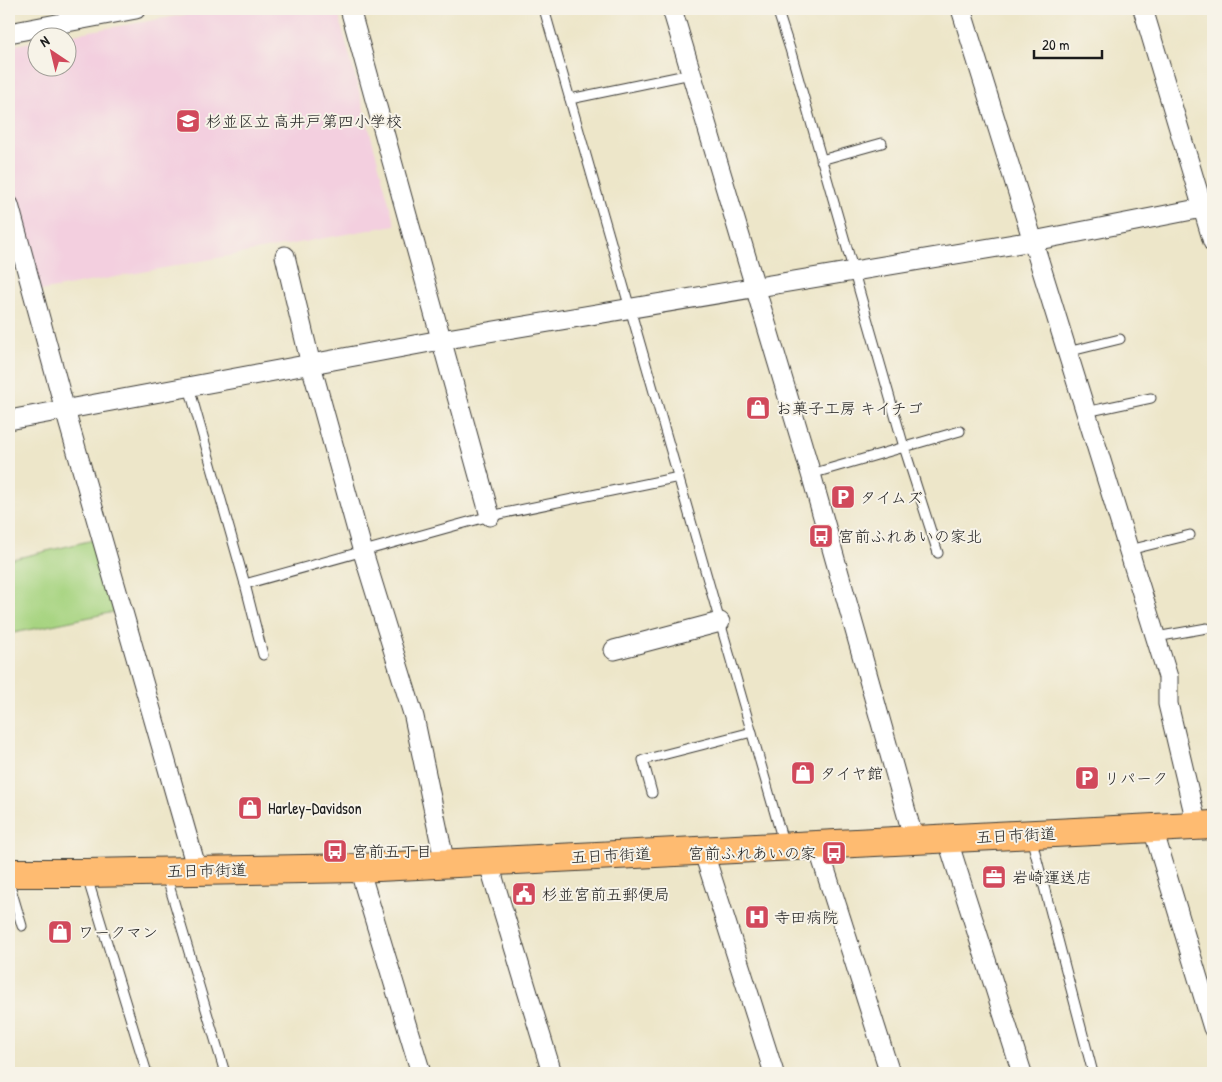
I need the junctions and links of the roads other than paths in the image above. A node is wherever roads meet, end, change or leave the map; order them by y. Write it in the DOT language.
graph roads {
  1 [pos="136,9"];
  2 [pos="350,9"];
  3 [pos="544,9"];
  4 [pos="672,9"];
  5 [pos="777,9"];
  6 [pos="961,9"];
  7 [pos="1143,9"];
  8 [pos="91,13"];
  9 [pos="9,33"];
  10 [pos="691,74"];
  11 [pos="570,99"];
  12 [pos="882,142"];
  13 [pos="821,160"];
  14 [pos="9,207"];
  15 [pos="1208,207"];
  16 [pos="1032,241"];
  17 [pos="1213,242"];
  18 [pos="285,256"];
  19 [pos="854,270"];
  20 [pos="754,287"];
  21 [pos="630,309"];
  22 [pos="1120,339"];
  23 [pos="441,340"];
  24 [pos="1067,352"];
  25 [pos="311,365"];
  26 [pos="189,387"];
  27 [pos="1150,398"];
  28 [pos="65,410"];
  29 [pos="1086,412"];
  30 [pos="9,420"];
  31 [pos="960,431"];
  32 [pos="904,447"];
  33 [pos="811,474"];
  34 [pos="679,478"];
  35 [pos="490,516"];
  36 [pos="1190,535"];
  37 [pos="1129,550"];
  38 [pos="362,552"];
  39 [pos="938,553"];
  40 [pos="245,584"];
  41 [pos="720,622"];
  42 [pos="1207,628"];
  43 [pos="1156,637"];
  44 [pos="614,650"];
  45 [pos="263,655"];
  46 [pos="752,732"];
  47 [pos="652,793"];
  48 [pos="1205,826"];
  49 [pos="1153,829"];
  50 [pos="1030,834"];
  51 [pos="947,838"];
  52 [pos="914,840"];
  53 [pos="817,844"];
  54 [pos="784,846"];
  55 [pos="703,850"];
  56 [pos="488,861"];
  57 [pos="445,864"];
  58 [pos="359,868"];
  59 [pos="197,870"];
  60 [pos="165,871"];
  61 [pos="9,872"];
  62 [pos="86,873"];
  63 [pos="9,882"];
  64 [pos="22,926"];
  65 [pos="1213,1028"];
  66 [pos="147,1073"];
  67 [pos="225,1073"];
  68 [pos="421,1073"];
  69 [pos="552,1073"];
  70 [pos="774,1073"];
  71 [pos="890,1073"];
  72 [pos="1022,1073"];
  73 [pos="1093,1073"];
  1 -- 8 [label="street"];
  2 -- 23 [label="street"];
  3 -- 11 [label="lane"];
  4 -- 10 [label="street"];
  5 -- 13 [label="lane"];
  6 -- 16 [label="street"];
  7 -- 15 [label="street"];
  8 -- 9 [label="street"];
  10 -- 11 [label="lane"];
  10 -- 20 [label="street"];
  11 -- 21 [label="lane"];
  12 -- 13 [label="lane"];
  13 -- 19 [label="lane"];
  14 -- 28 [label="street"];
  15 -- 16 [label="street"];
  15 -- 17 [label="street"];
  16 -- 19 [label="street"];
  16 -- 24 [label="street"];
  18 -- 25 [label="street"];
  19 -- 20 [label="street"];
  19 -- 32 [label="lane"];
  20 -- 21 [label="street"];
  20 -- 33 [label="street"];
  21 -- 23 [label="street"];
  21 -- 34 [label="lane"];
  22 -- 24 [label="lane"];
  23 -- 25 [label="street"];
  23 -- 35 [label="street"];
  24 -- 29 [label="street"];
  25 -- 26 [label="street"];
  25 -- 38 [label="street"];
  26 -- 28 [label="street"];
  26 -- 40 [label="lane"];
  27 -- 29 [label="lane"];
  28 -- 30 [label="street"];
  28 -- 59 [label="street"];
  29 -- 37 [label="street"];
  31 -- 32 [label="lane"];
  32 -- 33 [label="lane"];
  32 -- 39 [label="lane"];
  33 -- 52 [label="street"];
  34 -- 35 [label="lane"];
  34 -- 41 [label="lane"];
  35 -- 38 [label="lane"];
  36 -- 37 [label="lane"];
  37 -- 43 [label="street"];
  38 -- 40 [label="lane"];
  38 -- 57 [label="street"];
  40 -- 45 [label="lane"];
  41 -- 44 [label="street"];
  41 -- 46 [label="lane"];
  42 -- 43 [label="lane"];
  43 -- 48 [label="street"];
  46 -- 47 [label="lane"];
  46 -- 54 [label="lane"];
  48 -- 49 [label="main road, 五日市街道"];
  49 -- 50 [label="main road, 五日市街道"];
  49 -- 65 [label="street"];
  50 -- 51 [label="main road, 五日市街道"];
  50 -- 73 [label="lane"];
  51 -- 52 [label="main road, 五日市街道"];
  51 -- 72 [label="street"];
  52 -- 53 [label="main road, 五日市街道"];
  53 -- 54 [label="main road, 五日市街道"];
  53 -- 71 [label="street"];
  54 -- 55 [label="main road, 五日市街道"];
  55 -- 56 [label="main road, 五日市街道"];
  55 -- 70 [label="street"];
  56 -- 57 [label="main road, 五日市街道"];
  56 -- 69 [label="street"];
  57 -- 58 [label="main road, 五日市街道"];
  58 -- 59 [label="main road, 五日市街道"];
  58 -- 68 [label="street"];
  59 -- 60 [label="main road, 五日市街道"];
  60 -- 62 [label="main road, 五日市街道"];
  60 -- 67 [label="lane"];
  61 -- 62 [label="main road, 五日市街道"];
  62 -- 66 [label="lane"];
  63 -- 64 [label="lane"];
}
